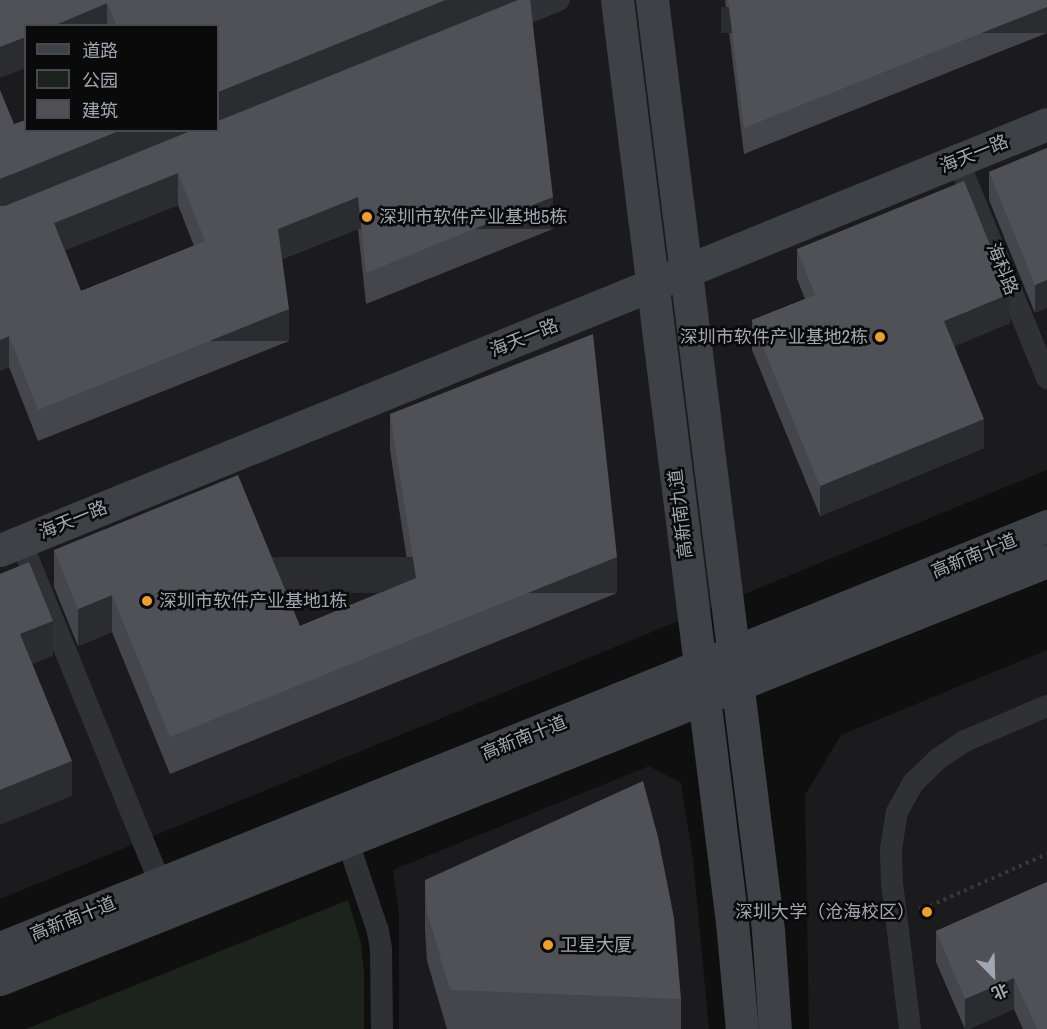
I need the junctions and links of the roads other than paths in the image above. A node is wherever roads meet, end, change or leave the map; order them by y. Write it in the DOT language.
graph roads {
  1 [pos="559,0"];
  2 [pos="617,0"];
  3 [pos="652,0"];
  4 [pos="482,31"];
  5 [pos="1047,124"];
  6 [pos="958,161"];
  7 [pos="686,272"];
  8 [pos="653,285"];
  9 [pos="1047,378"];
  10 [pos="1047,526"];
  11 [pos="10,546"];
  12 [pos="1047,561"];
  13 [pos="734,653"];
  14 [pos="700,667"];
  15 [pos="738,686"];
  16 [pos="704,699"];
  17 [pos="1047,706"];
  18 [pos="347,840"];
  19 [pos="161,885"];
  20 [pos="0,948"];
  21 [pos="0,979"];
  22 [pos="382,1029"];
  23 [pos="742,1029"];
  24 [pos="775,1029"];
  25 [pos="910,1029"];
  1 -- 4 [label="street"];
  2 -- 8 [label="street, 高新南九道"];
  3 -- 7 [label="street, 高新南九道"];
  5 -- 6 [label="street, 海天一路"];
  6 -- 7 [label="street, 海天一路"];
  6 -- 9 [label="street, 海科路"];
  7 -- 8 [label="street, 海天一路"];
  7 -- 13 [label="street, 高新南九道"];
  8 -- 11 [label="street, 海天一路"];
  8 -- 14 [label="street, 高新南九道"];
  10 -- 13 [label="street, 高新南十道"];
  11 -- 19 [label="street"];
  12 -- 15 [label="street, 高新南十道"];
  13 -- 14 [label="street, 高新南十道"];
  13 -- 15 [label="street, 高新南九道"];
  14 -- 16 [label="street, 高新南九道"];
  14 -- 19 [label="street, 高新南十道"];
  15 -- 16 [label="street, 高新南十道"];
  15 -- 24 [label="street, 高新南九道"];
  16 -- 18 [label="street, 高新南十道"];
  16 -- 23 [label="street, 高新南九道"];
  17 -- 25 [label="street"];
  18 -- 21 [label="street, 高新南十道"];
  18 -- 22 [label="street"];
  19 -- 20 [label="street, 高新南十道"];
}
